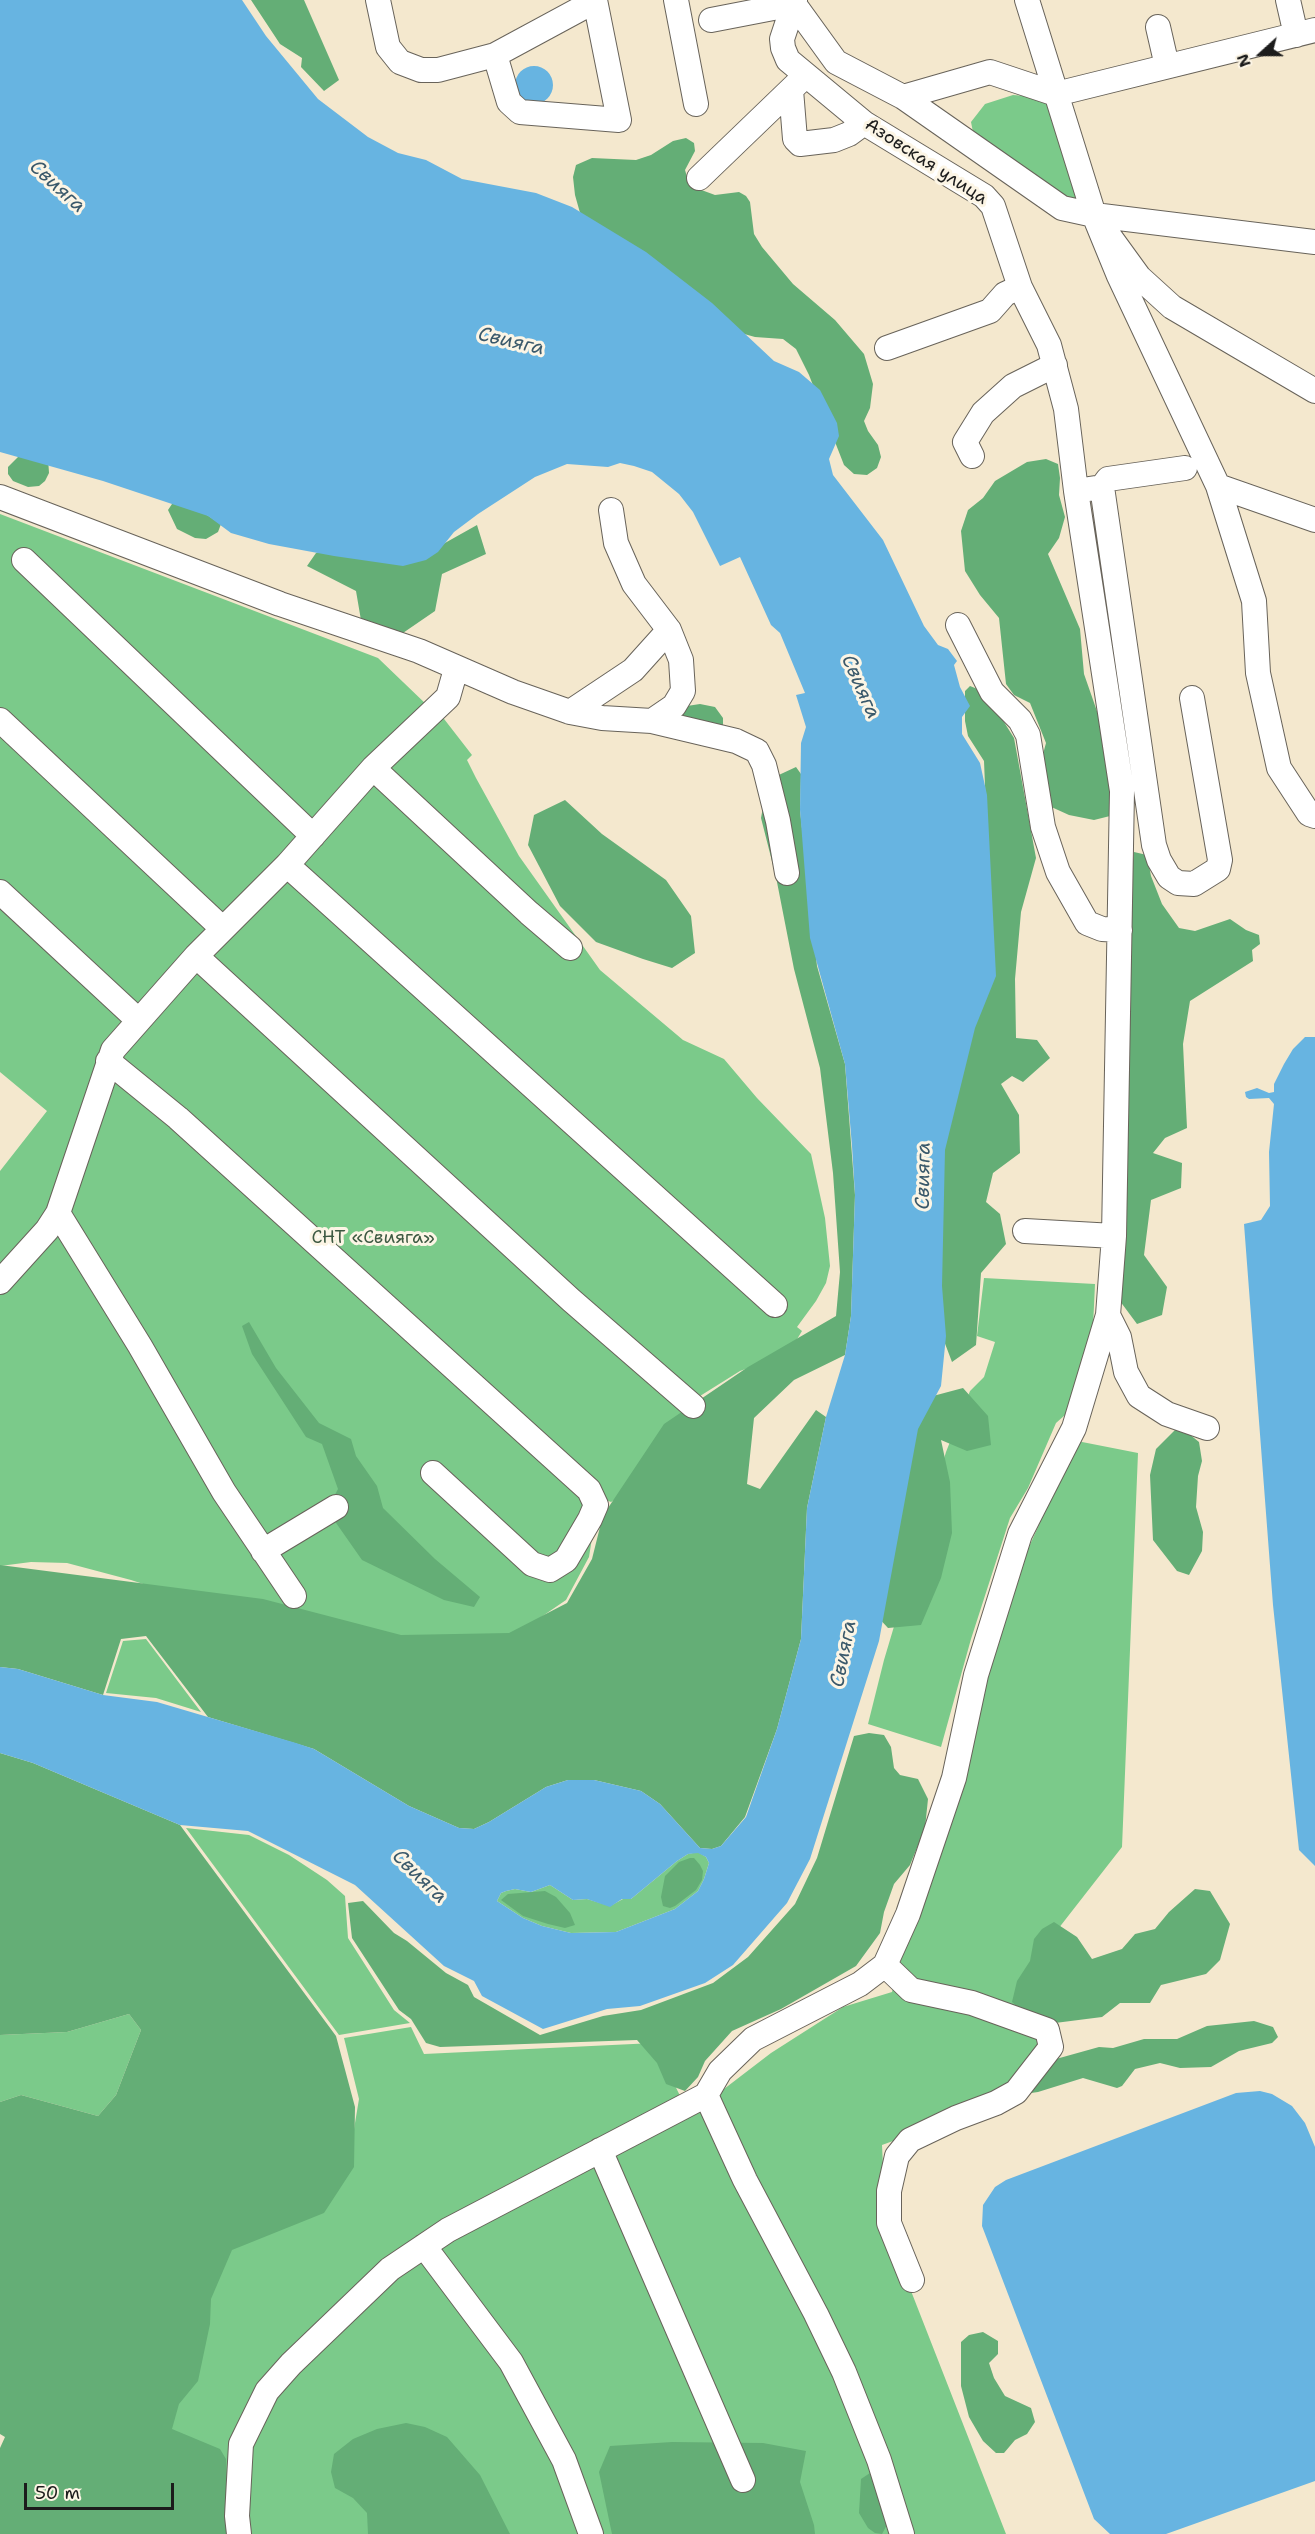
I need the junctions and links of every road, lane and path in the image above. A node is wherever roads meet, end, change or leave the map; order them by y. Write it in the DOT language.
graph roads {
  1 [pos="378,0"];
  2 [pos="676,0"];
  3 [pos="1027,0"];
  4 [pos="1288,0"];
  5 [pos="595,1"];
  6 [pos="795,2"];
  7 [pos="711,20"];
  8 [pos="1158,27"];
  9 [pos="1306,32"];
  10 [pos="495,55"];
  11 [pos="1167,66"];
  12 [pos="798,83"];
  13 [pos="1056,93"];
  14 [pos="903,97"];
  15 [pos="696,104"];
  16 [pos="864,123"];
  17 [pos="699,178"];
  18 [pos="1094,215"];
  19 [pos="1315,242"];
  20 [pos="1020,287"];
  21 [pos="887,348"];
  22 [pos="1055,365"];
  23 [pos="1315,391"];
  24 [pos="972,456"];
  25 [pos="1185,468"];
  26 [pos="1218,486"];
  27 [pos="1102,487"];
  28 [pos="1076,491"];
  29 [pos="0,497"];
  30 [pos="611,510"];
  31 [pos="1315,520"];
  32 [pos="24,560"];
  33 [pos="958,625"];
  34 [pos="669,630"];
  35 [pos="456,669"];
  36 [pos="1192,698"];
  37 [pos="570,712"];
  38 [pos="0,720"];
  39 [pos="652,721"];
  40 [pos="373,768"];
  41 [pos="1315,816"];
  42 [pos="313,836"];
  43 [pos="287,865"];
  44 [pos="787,873"];
  45 [pos="0,892"];
  46 [pos="223,929"];
  47 [pos="1120,930"];
  48 [pos="570,948"];
  49 [pos="196,956"];
  50 [pos="138,1020"];
  51 [pos="108,1061"];
  52 [pos="58,1213"];
  53 [pos="1025,1231"];
  54 [pos="1114,1236"];
  55 [pos="0,1282"];
  56 [pos="775,1305"];
  57 [pos="1108,1315"];
  58 [pos="693,1406"];
  59 [pos="1207,1428"];
  60 [pos="433,1473"];
  61 [pos="336,1507"];
  62 [pos="263,1551"];
  63 [pos="294,1596"];
  64 [pos="885,1965"];
  65 [pos="706,2095"];
  66 [pos="600,2150"];
  67 [pos="424,2246"];
  68 [pos="912,2280"];
  69 [pos="743,2480"];
  70 [pos="239,2534"];
  71 [pos="591,2534"];
  72 [pos="902,2534"];
  1 -- 10 [label="street"];
  2 -- 15 [label="street"];
  3 -- 13 [label="street"];
  4 -- 9 [label="street"];
  5 -- 10 [label="street"];
  5 -- 10 [label="street"];
  6 -- 7 [label="street"];
  6 -- 12 [label="street, Азовская улица"];
  6 -- 14 [label="street"];
  8 -- 11 [label="street"];
  9 -- 11 [label="street"];
  11 -- 13 [label="street"];
  12 -- 16 [label="street, Азовская улица"];
  12 -- 16 [label="street"];
  12 -- 17 [label="street"];
  13 -- 14 [label="street"];
  13 -- 18 [label="street"];
  14 -- 18 [label="street"];
  16 -- 20 [label="street, Азовская улица"];
  18 -- 19 [label="street"];
  18 -- 23 [label="street"];
  18 -- 26 [label="street"];
  20 -- 21 [label="street"];
  20 -- 22 [label="street, Азовская улица"];
  22 -- 24 [label="street"];
  22 -- 28 [label="street, Азовская улица"];
  25 -- 27 [label="street"];
  26 -- 31 [label="street"];
  26 -- 41 [label="street"];
  27 -- 28 [label="street"];
  27 -- 36 [label="street"];
  28 -- 47 [label="street, Азовская улица"];
  29 -- 35 [label="street"];
  30 -- 34 [label="street"];
  32 -- 42 [label="street"];
  33 -- 47 [label="street"];
  34 -- 37 [label="street"];
  34 -- 39 [label="street"];
  35 -- 37 [label="street"];
  35 -- 40 [label="street"];
  37 -- 39 [label="street"];
  38 -- 46 [label="street"];
  39 -- 44 [label="street"];
  40 -- 42 [label="street"];
  40 -- 48 [label="street"];
  42 -- 43 [label="street"];
  43 -- 46 [label="street"];
  43 -- 56 [label="street"];
  45 -- 50 [label="street"];
  46 -- 49 [label="street"];
  47 -- 54 [label="street, Азовская улица"];
  49 -- 50 [label="street"];
  49 -- 58 [label="street"];
  50 -- 51 [label="street"];
  51 -- 52 [label="street"];
  51 -- 60 [label="street"];
  52 -- 55 [label="street"];
  52 -- 62 [label="street"];
  53 -- 54 [label="street"];
  54 -- 57 [label="street, Азовская улица"];
  57 -- 59 [label="street"];
  57 -- 64 [label="street, Азовская улица"];
  61 -- 62 [label="street"];
  62 -- 63 [label="street"];
  64 -- 65 [label="street"];
  64 -- 68 [label="street"];
  65 -- 66 [label="street"];
  65 -- 72 [label="street"];
  66 -- 67 [label="street"];
  66 -- 69 [label="street"];
  67 -- 70 [label="street"];
  67 -- 71 [label="street"];
}
